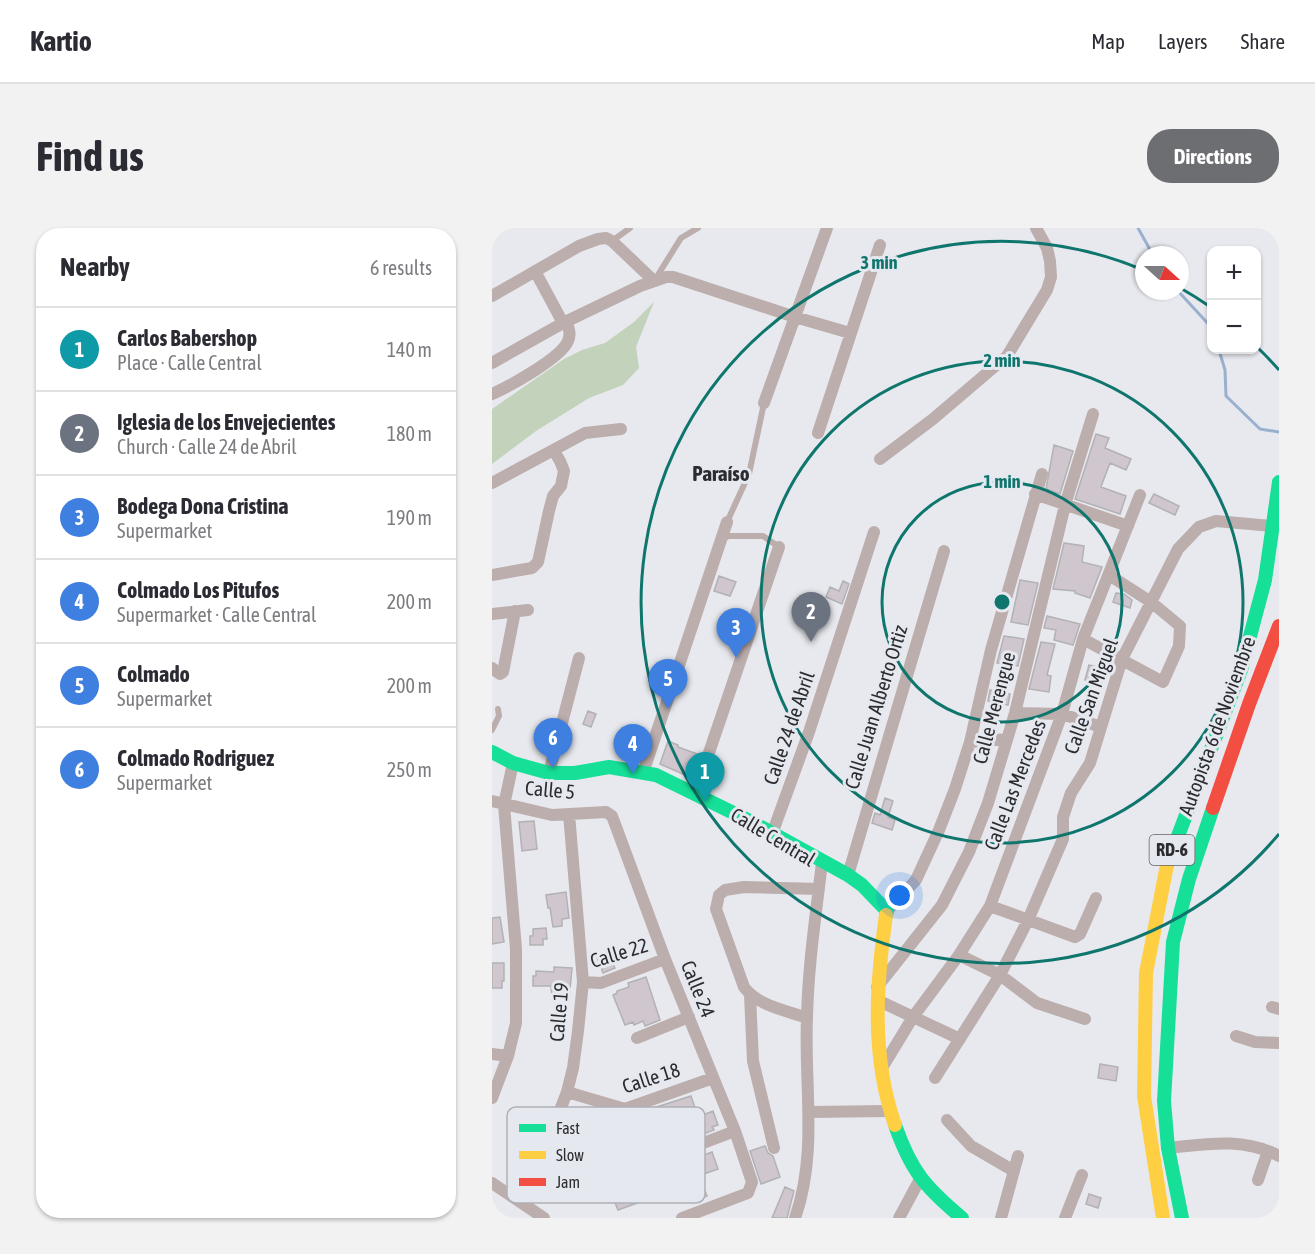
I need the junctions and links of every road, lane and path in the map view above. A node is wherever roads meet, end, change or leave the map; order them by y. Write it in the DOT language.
graph roads {
  1 [pos="630,228"];
  2 [pos="699,228"];
  3 [pos="827,228"];
  4 [pos="1036,228"];
  5 [pos="612,240"];
  6 [pos="880,245"];
  7 [pos="535,271"];
  8 [pos="654,281"];
  9 [pos="492,296"];
  10 [pos="795,317"];
  11 [pos="565,323"];
  12 [pos="850,333"];
  13 [pos="492,363"];
  14 [pos="492,394"];
  15 [pos="764,403"];
  16 [pos="1092,414"];
  17 [pos="621,429"];
  18 [pos="818,433"];
  19 [pos="554,451"];
  20 [pos="880,459"];
  21 [pos="1042,474"];
  22 [pos="492,483"];
  23 [pos="1278,489"];
  24 [pos="1035,494"];
  25 [pos="1140,495"];
  26 [pos="1065,505"];
  27 [pos="727,522"];
  28 [pos="1128,526"];
  29 [pos="1273,526"];
  30 [pos="874,532"];
  31 [pos="722,538"];
  32 [pos="779,547"];
  33 [pos="944,551"];
  34 [pos="492,575"];
  35 [pos="1109,575"];
  36 [pos="1151,602"];
  37 [pos="492,614"];
  38 [pos="1279,626"];
  39 [pos="1083,639"];
  40 [pos="579,658"];
  41 [pos="1122,659"];
  42 [pos="492,668"];
  43 [pos="498,709"];
  44 [pos="1015,713"];
  45 [pos="1062,714"];
  46 [pos="1101,727"];
  47 [pos="492,730"];
  48 [pos="1007,739"];
  49 [pos="970,742"];
  50 [pos="492,752"];
  51 [pos="513,763"];
  52 [pos="549,772"];
  53 [pos="643,773"];
  54 [pos="691,791"];
  55 [pos="498,803"];
  56 [pos="606,812"];
  57 [pos="569,814"];
  58 [pos="772,834"];
  59 [pos="822,862"];
  60 [pos="848,874"];
  61 [pos="819,889"];
  62 [pos="1096,898"];
  63 [pos="990,906"];
  64 [pos="887,912"];
  65 [pos="1028,920"];
  66 [pos="959,955"];
  67 [pos="665,959"];
  68 [pos="1000,975"];
  69 [pos="583,982"];
  70 [pos="877,994"];
  71 [pos="750,995"];
  72 [pos="689,1017"];
  73 [pos="913,1017"];
  74 [pos="807,1018"];
  75 [pos="1085,1019"];
  76 [pos="1236,1036"];
  77 [pos="637,1038"];
  78 [pos="960,1039"];
  79 [pos="1279,1043"];
  80 [pos="492,1054"];
  81 [pos="508,1056"];
  82 [pos="882,1068"];
  83 [pos="713,1078"];
  84 [pos="935,1078"];
  85 [pos="567,1092"];
  86 [pos="492,1098"];
  87 [pos="561,1107"];
  88 [pos="618,1107"];
  89 [pos="631,1107"];
  90 [pos="889,1111"];
  91 [pos="809,1112"];
  92 [pos="947,1120"];
  93 [pos="735,1131"];
  94 [pos="705,1142"];
  95 [pos="774,1148"];
  96 [pos="1168,1149"];
  97 [pos="1274,1153"];
  98 [pos="1018,1156"];
  99 [pos="1014,1171"];
  100 [pos="1082,1175"];
  101 [pos="920,1179"];
  102 [pos="1258,1180"];
  103 [pos="492,1183"];
  104 [pos="507,1193"];
  105 [pos="530,1214"];
  106 [pos="543,1218"];
  107 [pos="682,1218"];
  108 [pos="795,1218"];
  109 [pos="899,1218"];
  110 [pos="962,1218"];
  111 [pos="1001,1218"];
  112 [pos="1065,1218"];
  113 [pos="1163,1218"];
  114 [pos="1182,1218"];
  1 -- 5 [label="lane"];
  2 -- 8 [label="lane"];
  3 -- 10 [label="street"];
  4 -- 20 [label="street"];
  5 -- 7 [label="street"];
  5 -- 8 [label="street"];
  6 -- 12 [label="street"];
  7 -- 9 [label="street"];
  7 -- 11 [label="street"];
  8 -- 10 [label="street"];
  8 -- 11 [label="street"];
  10 -- 12 [label="street"];
  10 -- 15 [label="street"];
  11 -- 13 [label="street"];
  11 -- 14 [label="street"];
  12 -- 18 [label="street"];
  15 -- 27 [label="lane"];
  16 -- 26 [label="street, Calle Merengue"];
  17 -- 19 [label="street"];
  19 -- 22 [label="street"];
  19 -- 34 [label="street"];
  21 -- 24 [label="street"];
  23 -- 29 [label="main road, Autopista 6 de Noviembre / RD-6"];
  24 -- 26 [label="street"];
  24 -- 49 [label="street"];
  25 -- 28 [label="street, Calle Las Mercedes"];
  26 -- 28 [label="street"];
  26 -- 44 [label="street, Calle Merengue"];
  27 -- 31 [label="street"];
  28 -- 35 [label="street, Calle Las Mercedes"];
  29 -- 36 [label="street, Calle San Miguel"];
  29 -- 113 [label="main road, Autopista 6 de Noviembre / RD-6"];
  30 -- 58 [label="street, Calle 24 de Abril"];
  31 -- 32 [label="lane"];
  31 -- 53 [label="street"];
  32 -- 54 [label="street"];
  33 -- 60 [label="street, Calle Juan Alberto Ortiz"];
  35 -- 36 [label="street"];
  35 -- 39 [label="street, Calle Las Mercedes"];
  36 -- 41 [label="street, Calle San Miguel"];
  36 -- 41 [label="street"];
  37 -- 42 [label="street"];
  38 -- 96 [label="main road, Autopista 6 de Noviembre / RD-6"];
  39 -- 41 [label="street"];
  39 -- 45 [label="street, Calle Las Mercedes"];
  40 -- 52 [label="street"];
  41 -- 46 [label="street, Calle San Miguel"];
  43 -- 47 [label="lane"];
  44 -- 45 [label="street"];
  44 -- 48 [label="street, Calle Merengue"];
  45 -- 46 [label="street"];
  45 -- 63 [label="street, Calle Las Mercedes"];
  46 -- 65 [label="street, Calle San Miguel"];
  48 -- 49 [label="street"];
  48 -- 70 [label="street, Calle Merengue"];
  49 -- 64 [label="street"];
  50 -- 51 [label="main road, Calle Central"];
  51 -- 52 [label="main road, Calle Central"];
  51 -- 55 [label="street"];
  52 -- 53 [label="main road, Calle Central"];
  53 -- 54 [label="main road, Calle Central"];
  54 -- 58 [label="main road, Calle Central"];
  55 -- 57 [label="street, Calle 5"];
  55 -- 81 [label="street"];
  56 -- 57 [label="street, Calle 5"];
  56 -- 67 [label="street, Calle 24"];
  57 -- 69 [label="street, Calle 19"];
  58 -- 59 [label="main road, Calle Central"];
  59 -- 60 [label="main road"];
  59 -- 61 [label="street, Calle Central"];
  60 -- 64 [label="main road"];
  61 -- 71 [label="street"];
  61 -- 74 [label="street, Calle Central"];
  62 -- 65 [label="street"];
  63 -- 65 [label="street"];
  63 -- 66 [label="street, Calle Las Mercedes"];
  64 -- 70 [label="main road"];
  65 -- 68 [label="street, Calle San Miguel"];
  66 -- 68 [label="street"];
  66 -- 73 [label="street, Calle Las Mercedes"];
  67 -- 69 [label="street, Calle 22"];
  67 -- 72 [label="street, Calle 24"];
  68 -- 75 [label="street"];
  68 -- 78 [label="street, Calle San Miguel"];
  69 -- 85 [label="street, Calle 19"];
  70 -- 73 [label="street"];
  70 -- 82 [label="main road"];
  71 -- 74 [label="street"];
  71 -- 95 [label="street"];
  72 -- 77 [label="street"];
  72 -- 83 [label="street, Calle 24"];
  73 -- 78 [label="street"];
  73 -- 82 [label="street, Calle Las Mercedes"];
  74 -- 91 [label="street, Calle Central"];
  76 -- 79 [label="street"];
  78 -- 84 [label="street, Calle San Miguel"];
  80 -- 81 [label="street"];
  81 -- 86 [label="street"];
  82 -- 90 [label="main road"];
  83 -- 89 [label="street, Calle 18"];
  83 -- 93 [label="street, Calle 24"];
  85 -- 87 [label="street, Calle 19"];
  85 -- 88 [label="street, Calle 18"];
  90 -- 91 [label="street"];
  90 -- 101 [label="main road"];
  91 -- 108 [label="street, Calle Central"];
  92 -- 99 [label="street"];
  93 -- 94 [label="street"];
  93 -- 107 [label="street, Calle 24"];
  96 -- 97 [label="street"];
  96 -- 114 [label="main road, Autopista 6 de Noviembre / RD-6"];
  97 -- 102 [label="street"];
  98 -- 99 [label="street"];
  99 -- 111 [label="street"];
  100 -- 112 [label="street"];
  101 -- 109 [label="street"];
  101 -- 110 [label="main road"];
  103 -- 104 [label="street"];
  105 -- 106 [label="street"];
}
